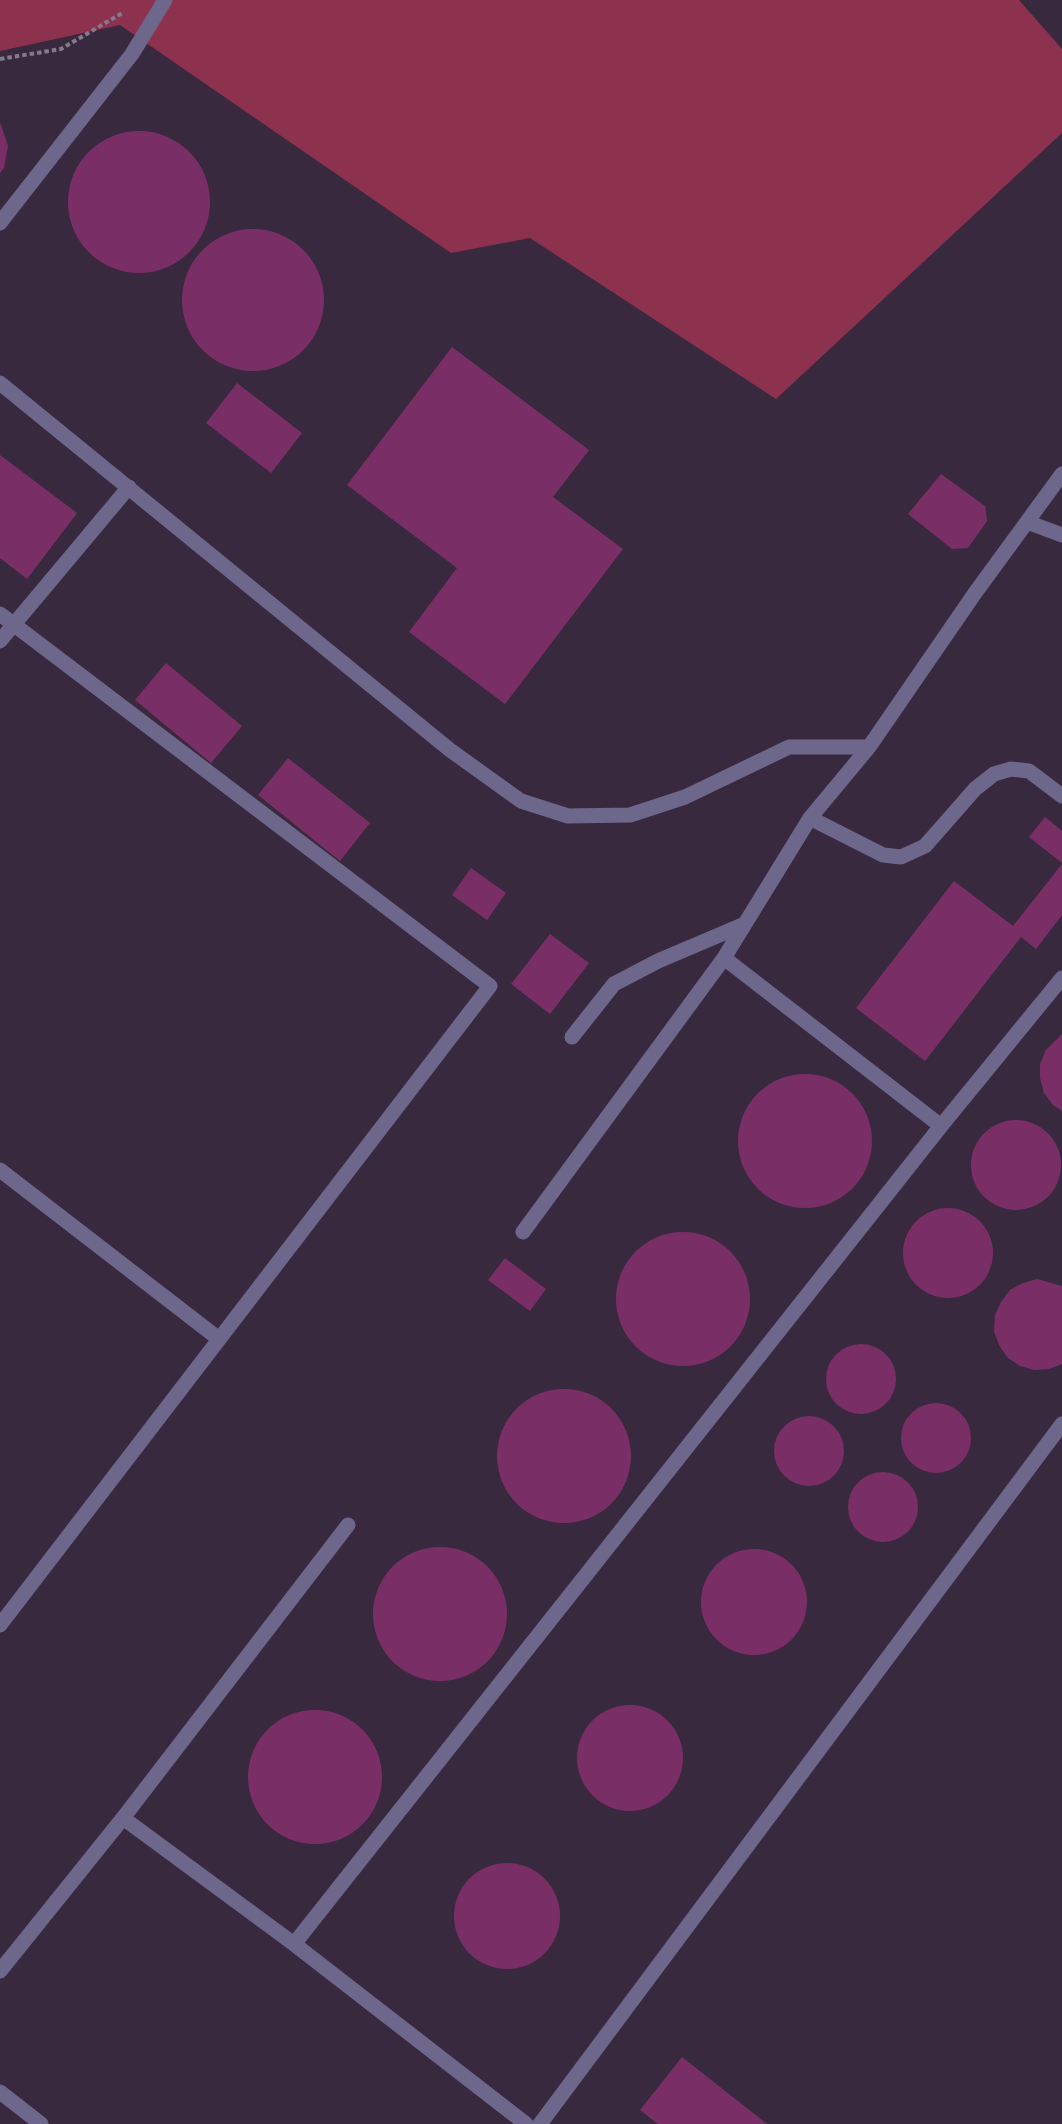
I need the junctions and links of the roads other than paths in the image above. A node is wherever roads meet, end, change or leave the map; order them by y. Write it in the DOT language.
graph roads {
  1 [pos="165,0"];
  2 [pos="0,223"];
  3 [pos="0,382"];
  4 [pos="1062,474"];
  5 [pos="129,487"];
  6 [pos="1027,522"];
  7 [pos="1062,535"];
  8 [pos="0,614"];
  9 [pos="14,625"];
  10 [pos="0,641"];
  11 [pos="869,747"];
  12 [pos="1062,796"];
  13 [pos="810,818"];
  14 [pos="745,924"];
  15 [pos="724,958"];
  16 [pos="1062,978"];
  17 [pos="572,1037"];
  18 [pos="941,1126"];
  19 [pos="0,1170"];
  20 [pos="523,1232"];
  21 [pos="219,1339"];
  22 [pos="1062,1424"];
  23 [pos="348,1525"];
  24 [pos="0,1625"];
  25 [pos="123,1818"];
  26 [pos="294,1944"];
  27 [pos="0,1971"];
  28 [pos="0,2092"];
  29 [pos="41,2124"];
  30 [pos="526,2124"];
  31 [pos="540,2124"];
  1 -- 2 [label="lane"];
  3 -- 5 [label="lane"];
  4 -- 6 [label="lane"];
  5 -- 9 [label="lane"];
  5 -- 11 [label="lane"];
  6 -- 7 [label="lane"];
  6 -- 11 [label="lane"];
  8 -- 9 [label="lane"];
  9 -- 10 [label="lane"];
  9 -- 21 [label="lane"];
  11 -- 13 [label="lane"];
  12 -- 13 [label="lane"];
  13 -- 14 [label="lane"];
  14 -- 15 [label="lane"];
  14 -- 17 [label="lane"];
  15 -- 18 [label="lane"];
  15 -- 20 [label="lane"];
  16 -- 18 [label="lane"];
  18 -- 26 [label="lane"];
  19 -- 21 [label="lane"];
  21 -- 24 [label="lane"];
  22 -- 31 [label="lane"];
  23 -- 25 [label="lane"];
  25 -- 26 [label="lane"];
  25 -- 27 [label="lane"];
  26 -- 30 [label="lane"];
  28 -- 29 [label="lane"];
}
